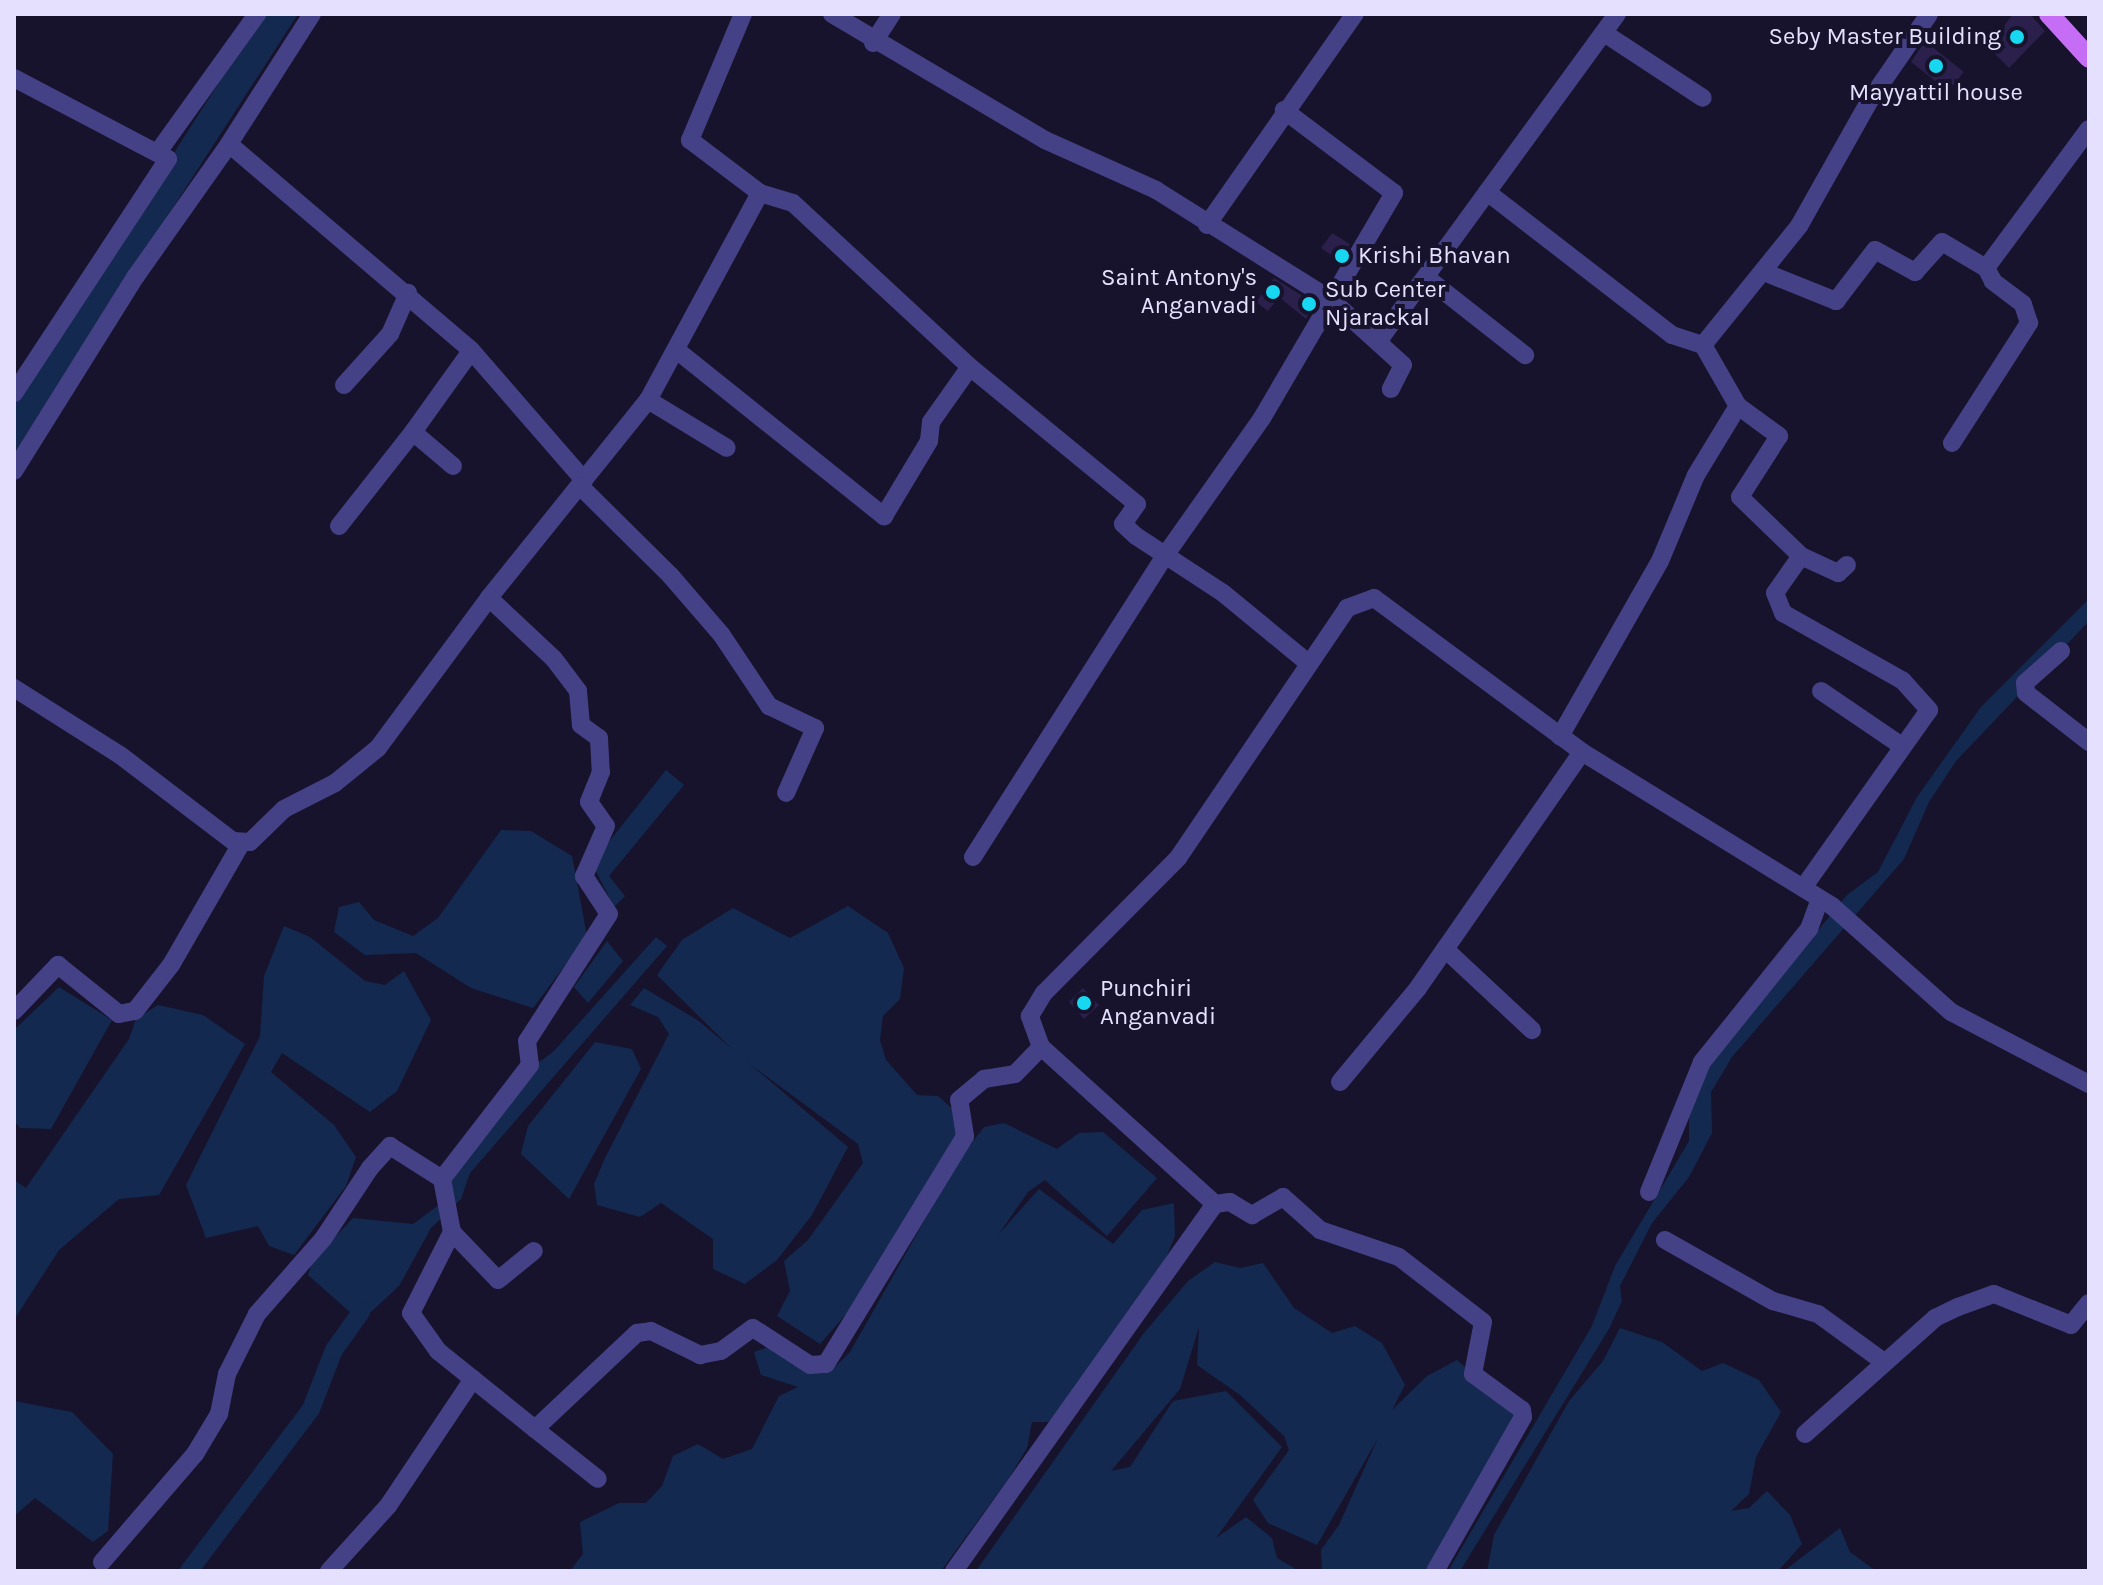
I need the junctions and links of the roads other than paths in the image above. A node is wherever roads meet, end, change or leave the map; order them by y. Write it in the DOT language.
graph roads {
  1 [pos="257,14"];
  2 [pos="312,14"];
  3 [pos="743,14"];
  4 [pos="832,14"];
  5 [pos="892,14"];
  6 [pos="1355,14"];
  7 [pos="1617,14"];
  8 [pos="1929,14"];
  9 [pos="2049,14"];
  10 [pos="1604,33"];
  11 [pos="873,43"];
  12 [pos="2089,58"];
  13 [pos="14,78"];
  14 [pos="1703,98"];
  15 [pos="1284,110"];
  16 [pos="2089,129"];
  17 [pos="229,144"];
  18 [pos="158,152"];
  19 [pos="1487,192"];
  20 [pos="760,193"];
  21 [pos="1207,225"];
  22 [pos="1986,268"];
  23 [pos="1764,272"];
  24 [pos="1427,278"];
  25 [pos="408,293"];
  26 [pos="1330,299"];
  27 [pos="1380,339"];
  28 [pos="1703,345"];
  29 [pos="471,351"];
  30 [pos="679,352"];
  31 [pos="1525,355"];
  32 [pos="970,367"];
  33 [pos="344,385"];
  34 [pos="1391,389"];
  35 [pos="14,393"];
  36 [pos="648,400"];
  37 [pos="1738,406"];
  38 [pos="413,432"];
  39 [pos="1952,443"];
  40 [pos="727,448"];
  41 [pos="453,466"];
  42 [pos="14,471"];
  43 [pos="582,483"];
  44 [pos="339,526"];
  45 [pos="1801,556"];
  46 [pos="1164,557"];
  47 [pos="1847,565"];
  48 [pos="489,598"];
  49 [pos="2061,651"];
  50 [pos="1307,662"];
  51 [pos="14,688"];
  52 [pos="1821,691"];
  53 [pos="1560,736"];
  54 [pos="2088,739"];
  55 [pos="1902,746"];
  56 [pos="1582,752"];
  57 [pos="786,793"];
  58 [pos="242,842"];
  59 [pos="973,857"];
  60 [pos="1803,888"];
  61 [pos="1826,902"];
  62 [pos="1445,949"];
  63 [pos="14,1011"];
  64 [pos="1532,1030"];
  65 [pos="1041,1047"];
  66 [pos="1340,1082"];
  67 [pos="2089,1084"];
  68 [pos="1649,1192"];
  69 [pos="444,1196"];
  70 [pos="1215,1204"];
  71 [pos="452,1232"];
  72 [pos="1665,1240"];
  73 [pos="534,1251"];
  74 [pos="2089,1303"];
  75 [pos="1884,1362"];
  76 [pos="473,1379"];
  77 [pos="535,1429"];
  78 [pos="1805,1434"];
  79 [pos="598,1479"];
  80 [pos="102,1562"];
  81 [pos="329,1571"];
  82 [pos="954,1571"];
  83 [pos="1435,1571"];
  1 -- 18 [label="street"];
  2 -- 17 [label="street"];
  3 -- 20 [label="street"];
  4 -- 11 [label="street"];
  5 -- 11 [label="street"];
  6 -- 15 [label="street"];
  7 -- 10 [label="street"];
  8 -- 23 [label="street"];
  9 -- 12 [label="main road"];
  10 -- 14 [label="street"];
  10 -- 19 [label="street"];
  11 -- 21 [label="street"];
  13 -- 18 [label="street"];
  15 -- 21 [label="street"];
  15 -- 26 [label="street"];
  16 -- 22 [label="street"];
  17 -- 25 [label="street"];
  17 -- 42 [label="street"];
  18 -- 35 [label="street"];
  19 -- 24 [label="street"];
  19 -- 28 [label="street"];
  20 -- 30 [label="street"];
  20 -- 32 [label="street"];
  21 -- 26 [label="street"];
  22 -- 23 [label="street"];
  22 -- 39 [label="street"];
  23 -- 28 [label="street"];
  24 -- 27 [label="street"];
  24 -- 31 [label="street"];
  25 -- 29 [label="street"];
  25 -- 33 [label="street"];
  26 -- 27 [label="street"];
  26 -- 46 [label="street"];
  27 -- 34 [label="street"];
  28 -- 37 [label="street"];
  29 -- 38 [label="street"];
  29 -- 43 [label="street"];
  30 -- 32 [label="street"];
  30 -- 36 [label="street"];
  32 -- 46 [label="street"];
  36 -- 40 [label="street"];
  36 -- 43 [label="street"];
  37 -- 45 [label="street"];
  37 -- 53 [label="street"];
  38 -- 41 [label="street"];
  38 -- 44 [label="street"];
  43 -- 48 [label="street"];
  43 -- 57 [label="street"];
  45 -- 47 [label="street"];
  45 -- 55 [label="street"];
  46 -- 50 [label="street"];
  46 -- 59 [label="street"];
  48 -- 58 [label="street"];
  48 -- 69 [label="street"];
  49 -- 54 [label="street"];
  50 -- 53 [label="street"];
  50 -- 65 [label="street"];
  51 -- 58 [label="street"];
  52 -- 55 [label="street"];
  53 -- 56 [label="street"];
  55 -- 60 [label="street"];
  56 -- 60 [label="street"];
  56 -- 62 [label="street"];
  58 -- 63 [label="street"];
  60 -- 61 [label="street"];
  61 -- 67 [label="street"];
  61 -- 68 [label="street"];
  62 -- 64 [label="street"];
  62 -- 66 [label="street"];
  65 -- 70 [label="street"];
  65 -- 77 [label="street"];
  69 -- 71 [label="street"];
  69 -- 80 [label="street"];
  70 -- 82 [label="street"];
  70 -- 83 [label="street"];
  71 -- 73 [label="street"];
  71 -- 76 [label="street"];
  72 -- 75 [label="street"];
  74 -- 75 [label="street"];
  75 -- 78 [label="street"];
  76 -- 77 [label="street"];
  76 -- 81 [label="street"];
  77 -- 79 [label="street"];
}
